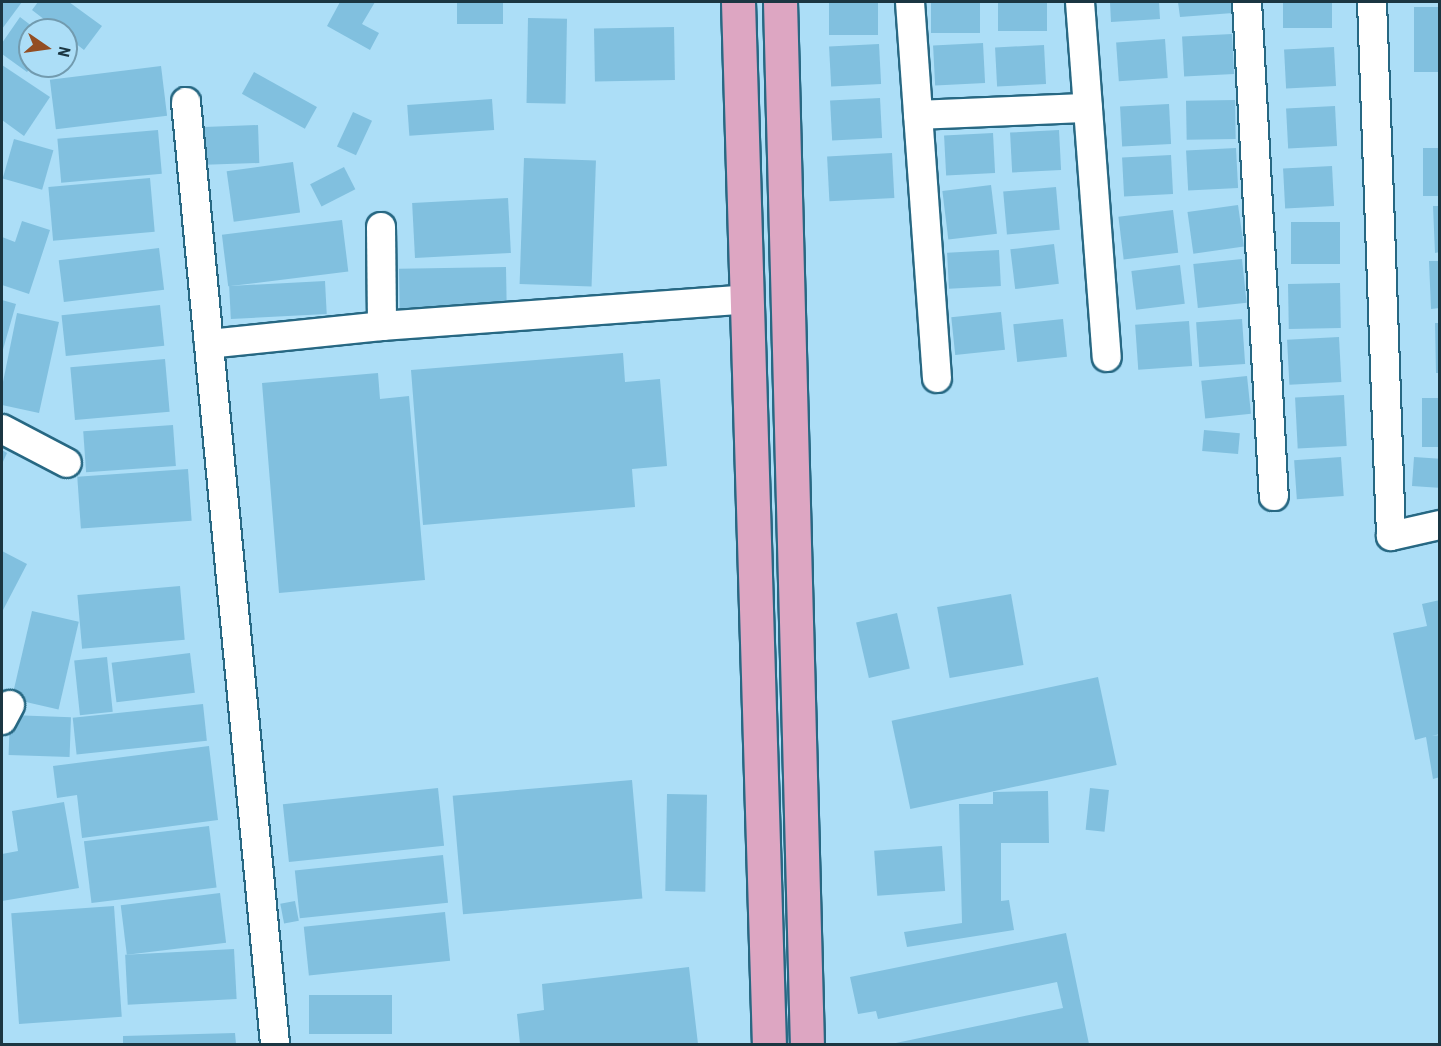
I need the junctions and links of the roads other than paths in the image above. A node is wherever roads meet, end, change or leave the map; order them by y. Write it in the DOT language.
graph roads {
  1 [pos="738,2"];
  2 [pos="780,2"];
  3 [pos="910,2"];
  4 [pos="1080,2"];
  5 [pos="1247,2"];
  6 [pos="1372,2"];
  7 [pos="186,102"];
  8 [pos="1088,108"];
  9 [pos="918,115"];
  10 [pos="381,227"];
  11 [pos="747,299"];
  12 [pos="382,326"];
  13 [pos="209,344"];
  14 [pos="1107,357"];
  15 [pos="937,378"];
  16 [pos="2,429"];
  17 [pos="67,463"];
  18 [pos="1274,496"];
  19 [pos="1440,525"];
  20 [pos="800,719"];
  21 [pos="759,726"];
  22 [pos="275,1044"];
  23 [pos="769,1044"];
  24 [pos="807,1044"];
  1 -- 11 [label="main road"];
  2 -- 20 [label="main road"];
  3 -- 9 [label="street"];
  4 -- 8 [label="street"];
  5 -- 18 [label="street"];
  6 -- 19 [label="street"];
  7 -- 13 [label="street"];
  8 -- 9 [label="street"];
  8 -- 14 [label="street"];
  9 -- 15 [label="street"];
  10 -- 12 [label="street"];
  11 -- 12 [label="street"];
  11 -- 21 [label="main road"];
  12 -- 13 [label="street"];
  13 -- 22 [label="street"];
  16 -- 17 [label="street"];
  20 -- 21 [label="main road"];
  20 -- 24 [label="main road"];
  21 -- 23 [label="main road"];
}
